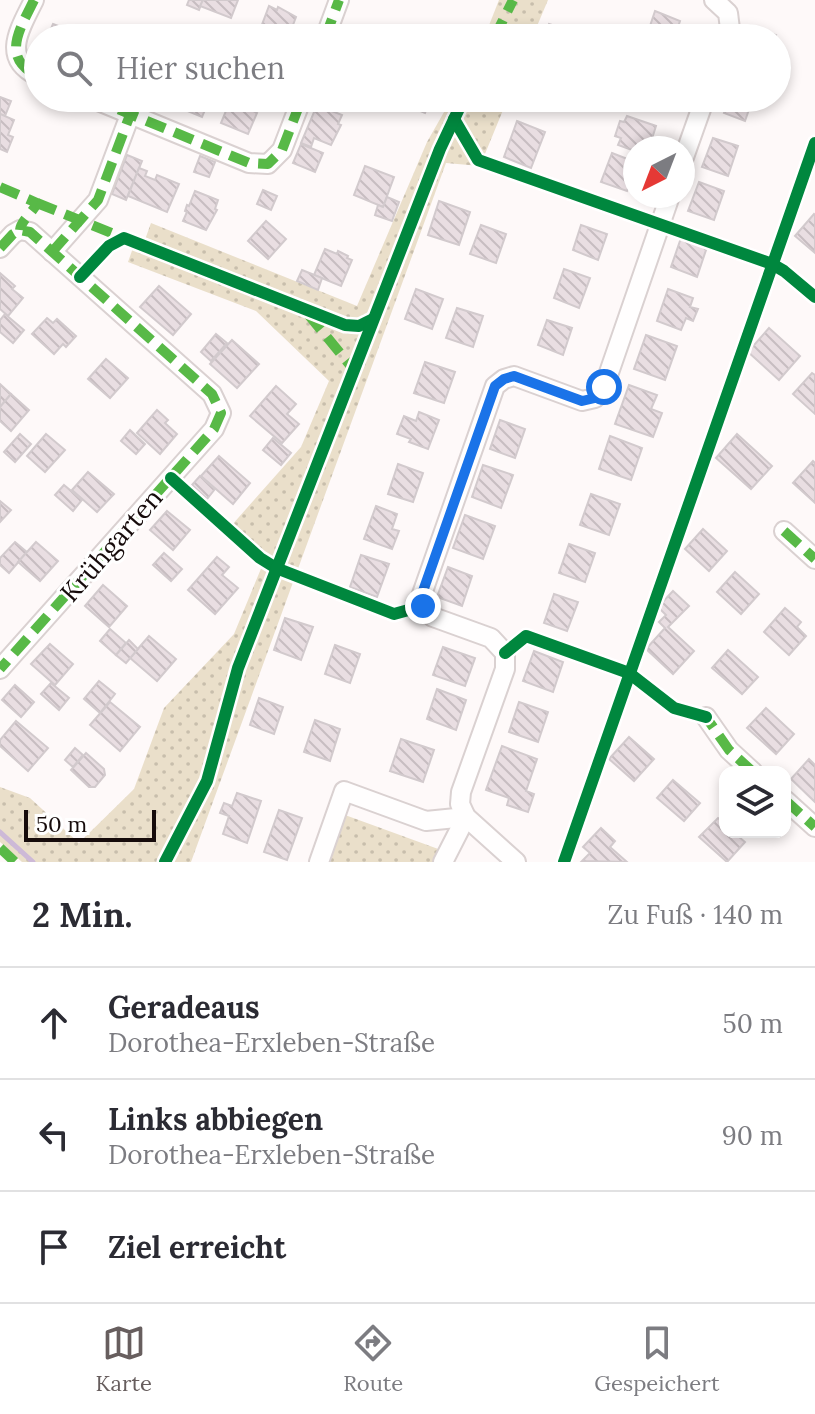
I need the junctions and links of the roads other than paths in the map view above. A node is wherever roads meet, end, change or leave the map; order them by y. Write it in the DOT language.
graph roads {
  1 [pos="34,0"];
  2 [pos="339,0"];
  3 [pos="714,0"];
  4 [pos="330,24"];
  5 [pos="729,24"];
  6 [pos="24,68"];
  7 [pos="123,112"];
  8 [pos="297,112"];
  9 [pos="700,112"];
  10 [pos="130,115"];
  11 [pos="692,136"];
  12 [pos="666,208"];
  13 [pos="0,248"];
  14 [pos="52,252"];
  15 [pos="784,531"];
  16 [pos="815,559"];
  17 [pos="0,669"];
  18 [pos="706,717"];
  19 [pos="746,766"];
  20 [pos="791,805"];
  21 [pos="466,817"];
  22 [pos="815,827"];
  23 [pos="319,862"];
  24 [pos="443,862"];
  25 [pos="516,862"];
  1 -- 6 [label="street"];
  2 -- 4 [label="street"];
  3 -- 5 [label="street"];
  7 -- 10 [label="street"];
  8 -- 10 [label="street"];
  9 -- 11 [label="street"];
  10 -- 14 [label="street"];
  12 -- 21 [label="street"];
  13 -- 14 [label="street, Krühgarten"];
  14 -- 17 [label="street, Krühgarten"];
  15 -- 16 [label="street"];
  18 -- 19 [label="street"];
  20 -- 22 [label="street"];
  21 -- 23 [label="street"];
  21 -- 24 [label="street"];
  21 -- 25 [label="street"];
}
